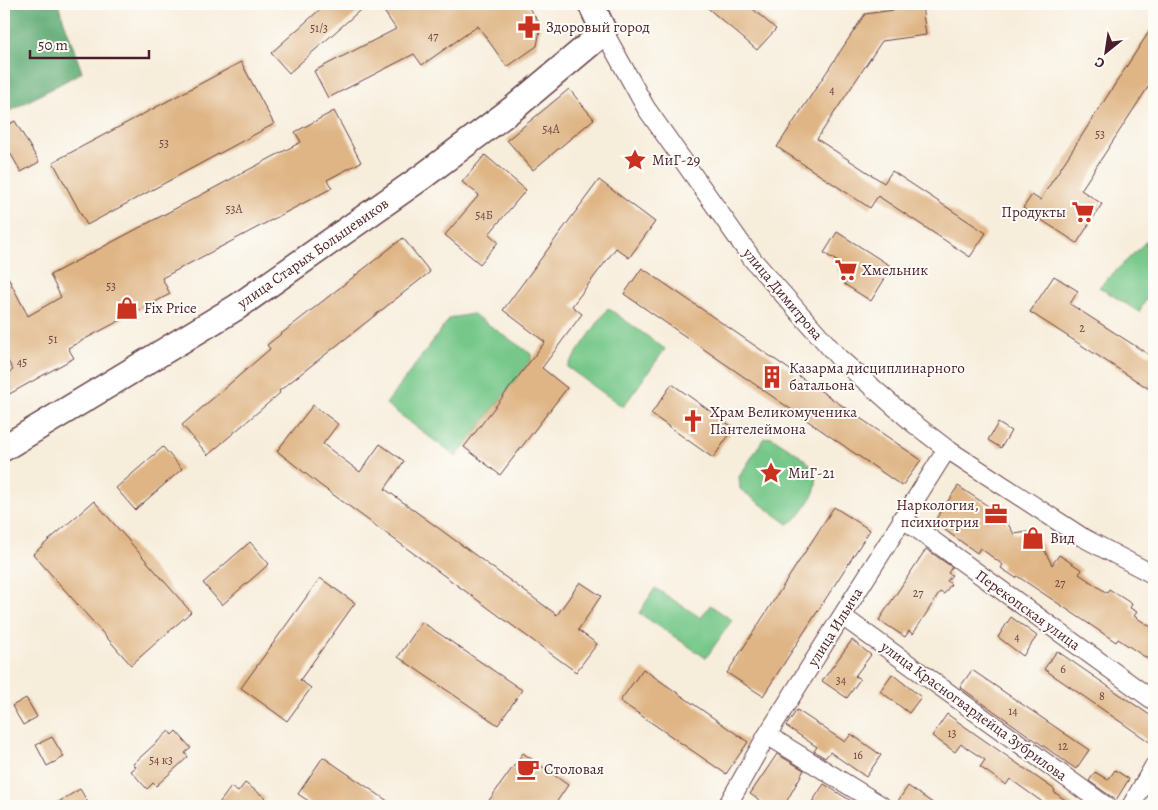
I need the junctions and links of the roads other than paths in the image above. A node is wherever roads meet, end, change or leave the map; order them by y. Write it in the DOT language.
graph roads {
  1 [pos="591,4"];
  2 [pos="604,32"];
  3 [pos="4,448"];
  4 [pos="947,449"];
  5 [pos="902,518"];
  6 [pos="1154,574"];
  7 [pos="842,616"];
  8 [pos="1154,701"];
  9 [pos="767,735"];
  10 [pos="1154,766"];
  11 [pos="727,806"];
  12 [pos="882,806"];
  13 [pos="1106,806"];
  14 [pos="1131,806"];
  1 -- 2 [label="street, улица Димитрова"];
  2 -- 3 [label="street, улица Старых Большевиков"];
  2 -- 4 [label="street, улица Димитрова"];
  4 -- 5 [label="street, улица Ильича"];
  4 -- 6 [label="street, улица Димитрова"];
  5 -- 7 [label="street, улица Ильича"];
  5 -- 8 [label="street, Перекопская улица"];
  7 -- 9 [label="street, улица Ильича"];
  7 -- 13 [label="street, улица Красногвардейца Зубрилова"];
  9 -- 11 [label="street, улица Ильича"];
  9 -- 12 [label="street"];
  10 -- 14 [label="street"];
}
